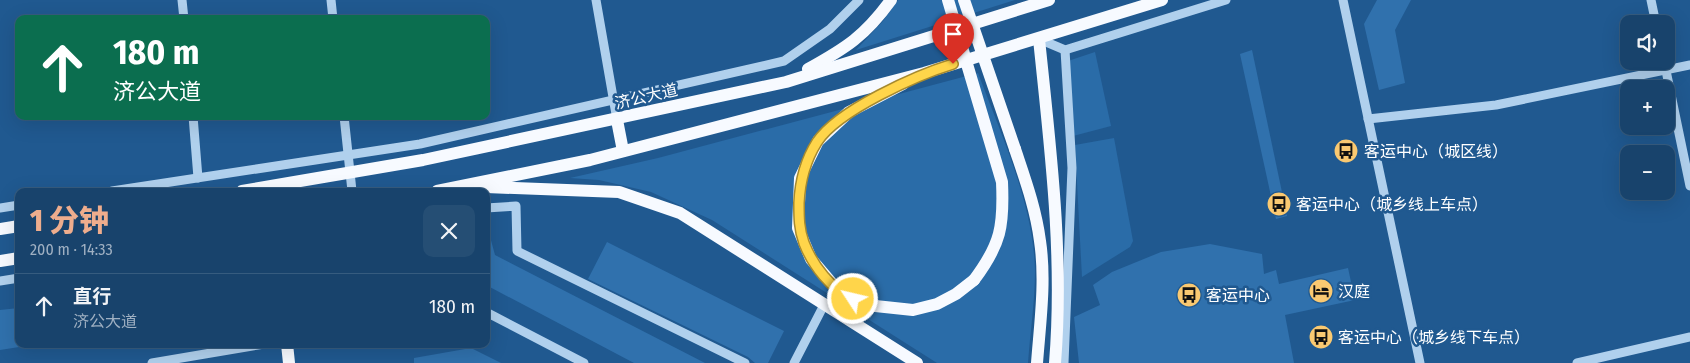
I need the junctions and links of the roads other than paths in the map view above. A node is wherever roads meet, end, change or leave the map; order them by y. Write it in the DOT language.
graph roads {
  1 [pos="182,0"];
  2 [pos="331,0"];
  3 [pos="596,0"];
  4 [pos="859,0"];
  5 [pos="891,0"];
  6 [pos="948,0"];
  7 [pos="964,0"];
  8 [pos="1049,0"];
  9 [pos="1162,0"];
  10 [pos="1226,0"];
  11 [pos="1343,0"];
  12 [pos="1651,0"];
  13 [pos="184,15"];
  14 [pos="333,15"];
  15 [pos="1654,15"];
  16 [pos="1039,38"];
  17 [pos="1065,50"];
  18 [pos="1690,65"];
  19 [pos="1675,66"];
  20 [pos="1648,70"];
  21 [pos="1666,70"];
  22 [pos="924,73"];
  23 [pos="786,82"];
  24 [pos="613,100"];
  25 [pos="1368,119"];
  26 [pos="193,120"];
  27 [pos="344,120"];
  28 [pos="617,120"];
  29 [pos="623,152"];
  30 [pos="348,156"];
  31 [pos="350,173"];
  32 [pos="198,178"];
  33 [pos="466,186"];
  34 [pos="1690,186"];
  35 [pos="132,188"];
  36 [pos="275,188"];
  37 [pos="352,188"];
  38 [pos="454,188"];
  39 [pos="15,206"];
  40 [pos="0,208"];
  41 [pos="490,208"];
  42 [pos="15,227"];
  43 [pos="0,229"];
  44 [pos="15,259"];
  45 [pos="0,261"];
  46 [pos="15,279"];
  47 [pos="0,281"];
  48 [pos="824,303"];
  49 [pos="490,314"];
  50 [pos="1690,337"];
  51 [pos="240,348"];
  52 [pos="287,348"];
  53 [pos="152,363"];
  54 [pos="289,363"];
  55 [pos="584,363"];
  56 [pos="745,363"];
  57 [pos="794,363"];
  58 [pos="918,363"];
  59 [pos="1037,363"];
  60 [pos="1055,363"];
  61 [pos="1064,363"];
  62 [pos="1420,363"];
  63 [pos="1577,363"];
  1 -- 13 [label="street"];
  2 -- 14 [label="street"];
  3 -- 24 [label="street"];
  4 -- 24 [label="street"];
  5 -- 23 [label="main road"];
  6 -- 22 [label="main road, bridge"];
  7 -- 59 [label="main road, bridge"];
  8 -- 23 [label="main road, 济公大道"];
  9 -- 16 [label="main road"];
  10 -- 17 [label="street"];
  11 -- 25 [label="street"];
  12 -- 15 [label="street"];
  16 -- 17 [label="street"];
  16 -- 22 [label="main road"];
  16 -- 60 [label="main road"];
  17 -- 61 [label="street"];
  18 -- 19 [label="street"];
  20 -- 25 [label="street"];
  21 -- 34 [label="street"];
  22 -- 29 [label="main road"];
  23 -- 28 [label="main road, 济公大道"];
  24 -- 28 [label="street"];
  24 -- 30 [label="street"];
  25 -- 62 [label="street"];
  26 -- 32 [label="street"];
  27 -- 30 [label="street"];
  28 -- 29 [label="main road"];
  28 -- 31 [label="main road, 济公大道"];
  29 -- 33 [label="main road"];
  30 -- 31 [label="street"];
  30 -- 32 [label="street"];
  31 -- 36 [label="main road, 济公大道"];
  31 -- 37 [label="street"];
  32 -- 35 [label="street"];
  33 -- 38 [label="main road"];
  33 -- 48 [label="main road"];
  39 -- 40 [label="street"];
  41 -- 56 [label="street"];
  42 -- 43 [label="main road"];
  44 -- 45 [label="main road"];
  46 -- 47 [label="street"];
  48 -- 57 [label="street"];
  48 -- 58 [label="main road"];
  49 -- 55 [label="street"];
  50 -- 63 [label="street"];
  51 -- 53 [label="street"];
  52 -- 54 [label="main road"];
}
